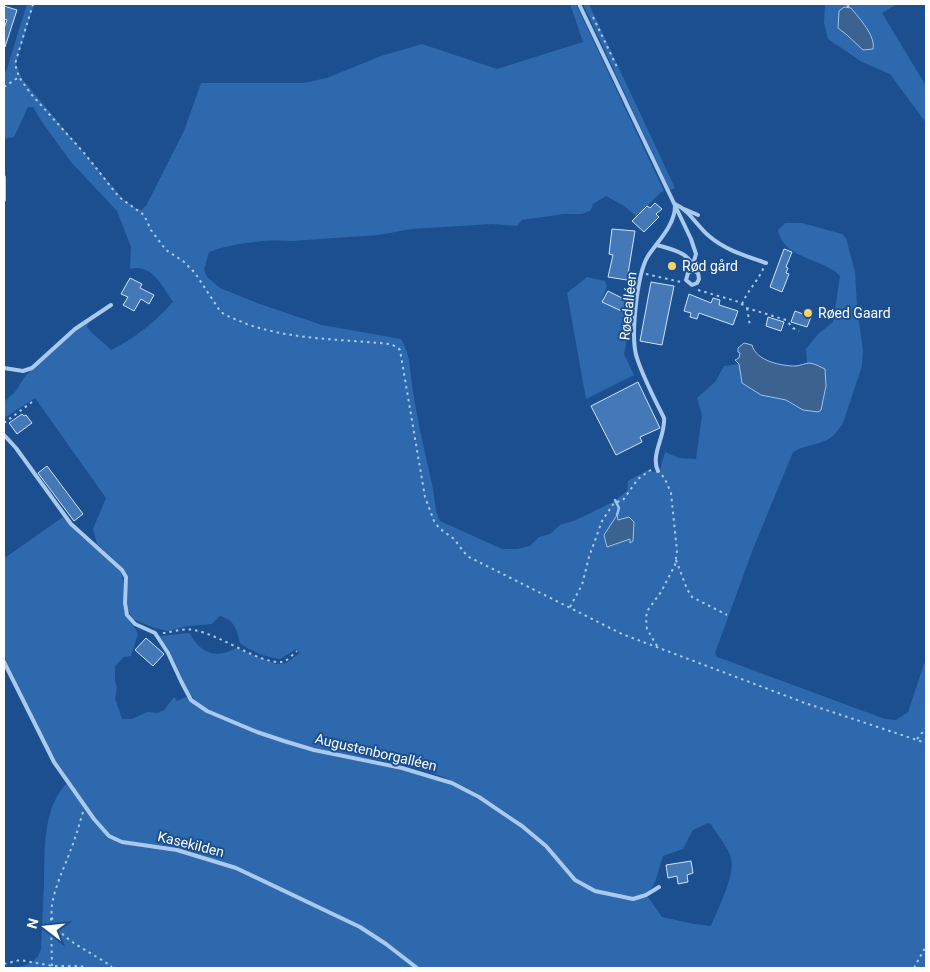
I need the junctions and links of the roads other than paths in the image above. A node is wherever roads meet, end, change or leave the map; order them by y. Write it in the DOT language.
graph roads {
  1 [pos="579,4"];
  2 [pos="4,178"];
  3 [pos="4,200"];
  4 [pos="675,204"];
  5 [pos="682,208"];
  6 [pos="698,216"];
  7 [pos="657,245"];
  8 [pos="766,263"];
  9 [pos="693,264"];
  10 [pos="693,270"];
  11 [pos="110,305"];
  12 [pos="4,368"];
  13 [pos="4,435"];
  14 [pos="658,471"];
  15 [pos="4,662"];
  16 [pos="659,886"];
  17 [pos="417,968"];
  1 -- 4 [label="lane"];
  2 -- 3 [label="lane"];
  4 -- 5 [label="lane"];
  4 -- 7 [label="lane, Røedalléen"];
  4 -- 9 [label="lane"];
  5 -- 6 [label="lane"];
  5 -- 8 [label="lane"];
  7 -- 9 [label="lane"];
  7 -- 14 [label="lane, Røedalléen"];
  9 -- 10 [label="lane"];
  10 -- 10 [label="lane"];
  11 -- 12 [label="lane"];
  13 -- 16 [label="lane, Augustenborgalléen"];
  15 -- 17 [label="lane, Kasekilden"];
}
